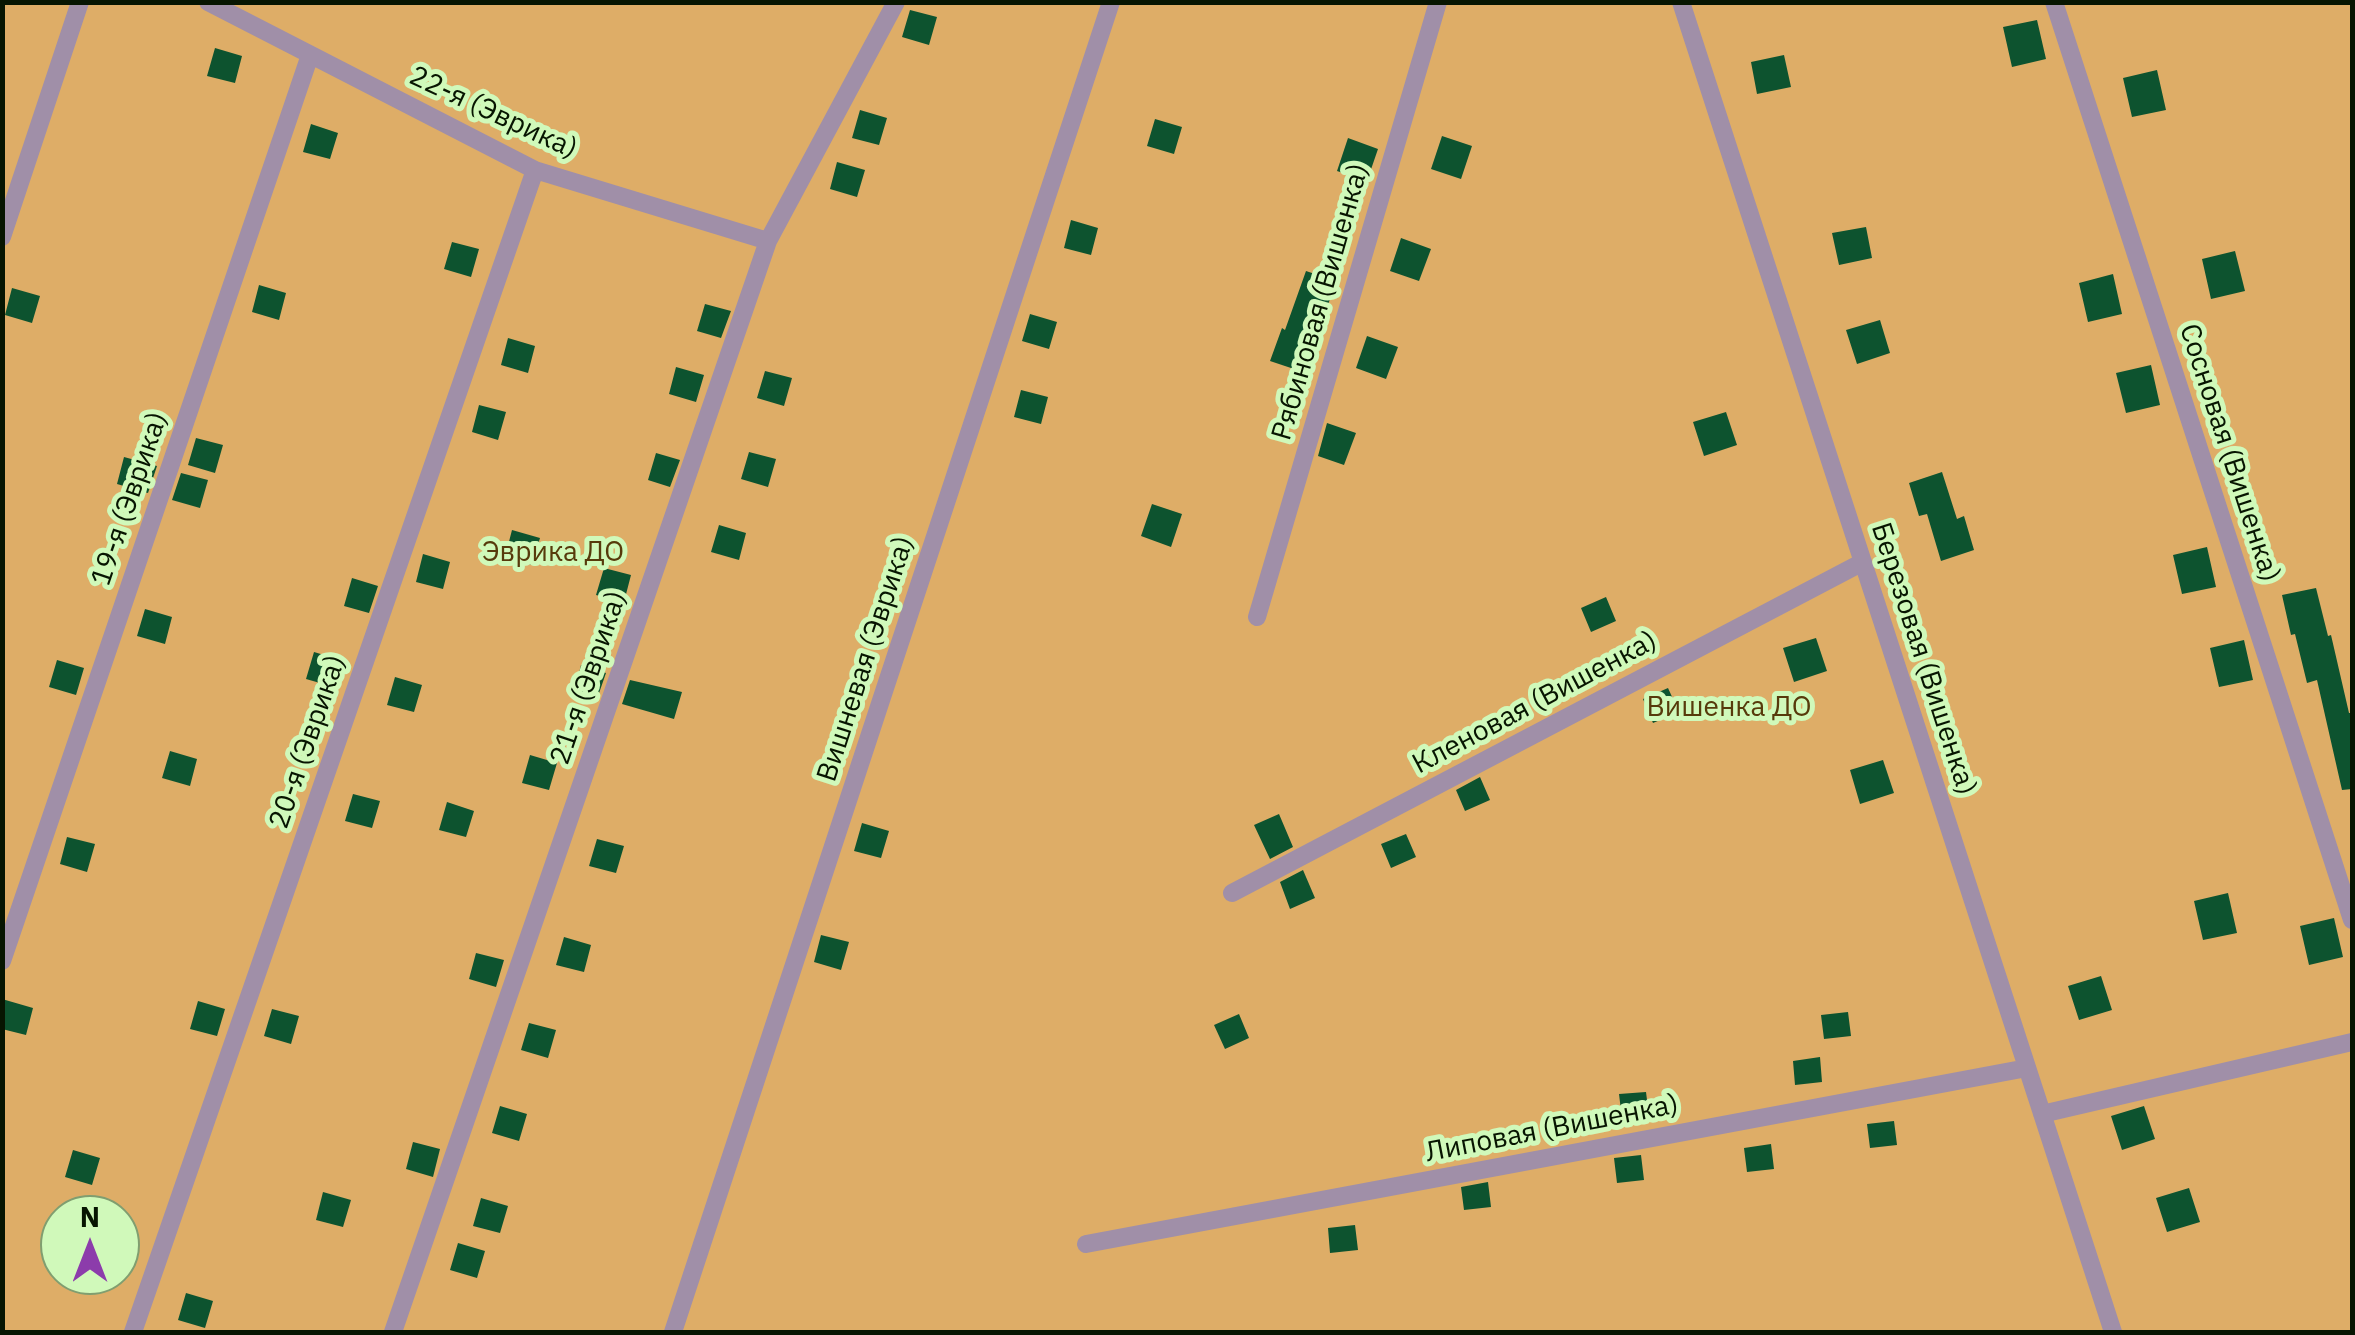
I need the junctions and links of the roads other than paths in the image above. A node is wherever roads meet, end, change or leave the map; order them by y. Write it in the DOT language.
graph roads {
  1 [pos="80,2"];
  2 [pos="208,2"];
  3 [pos="1110,2"];
  4 [pos="1438,2"];
  5 [pos="1681,2"];
  6 [pos="2054,2"];
  7 [pos="895,3"];
  8 [pos="310,55"];
  9 [pos="534,170"];
  10 [pos="2,237"];
  11 [pos="768,241"];
  12 [pos="1863,562"];
  13 [pos="1257,617"];
  14 [pos="1232,893"];
  15 [pos="2352,920"];
  16 [pos="2,961"];
  17 [pos="2352,1042"];
  18 [pos="2027,1068"];
  19 [pos="2042,1114"];
  20 [pos="1086,1244"];
  21 [pos="133,1332"];
  22 [pos="393,1332"];
  23 [pos="673,1332"];
  24 [pos="2113,1332"];
  1 -- 10 [label="lane"];
  2 -- 8 [label="lane, 22-я (Эврика)"];
  3 -- 23 [label="lane, Вишневая (Эврика)"];
  4 -- 13 [label="lane, Рябиновая (Вишенка)"];
  5 -- 12 [label="lane, Березовая (Вишенка)"];
  6 -- 15 [label="lane, Сосновая (Вишенка)"];
  7 -- 11 [label="lane, 21-я (Эврика)"];
  8 -- 9 [label="lane, 22-я (Эврика)"];
  8 -- 16 [label="lane, 19-я (Эврика)"];
  9 -- 11 [label="lane, 22-я (Эврика)"];
  9 -- 21 [label="lane, 20-я (Эврика)"];
  11 -- 22 [label="lane, 21-я (Эврика)"];
  12 -- 14 [label="lane, Кленовая (Вишенка)"];
  12 -- 18 [label="lane, Березовая (Вишенка)"];
  17 -- 19 [label="lane"];
  18 -- 19 [label="lane, Березовая (Вишенка)"];
  18 -- 20 [label="lane, Липовая (Вишенка)"];
  19 -- 24 [label="lane, Березовая (Вишенка)"];
}
